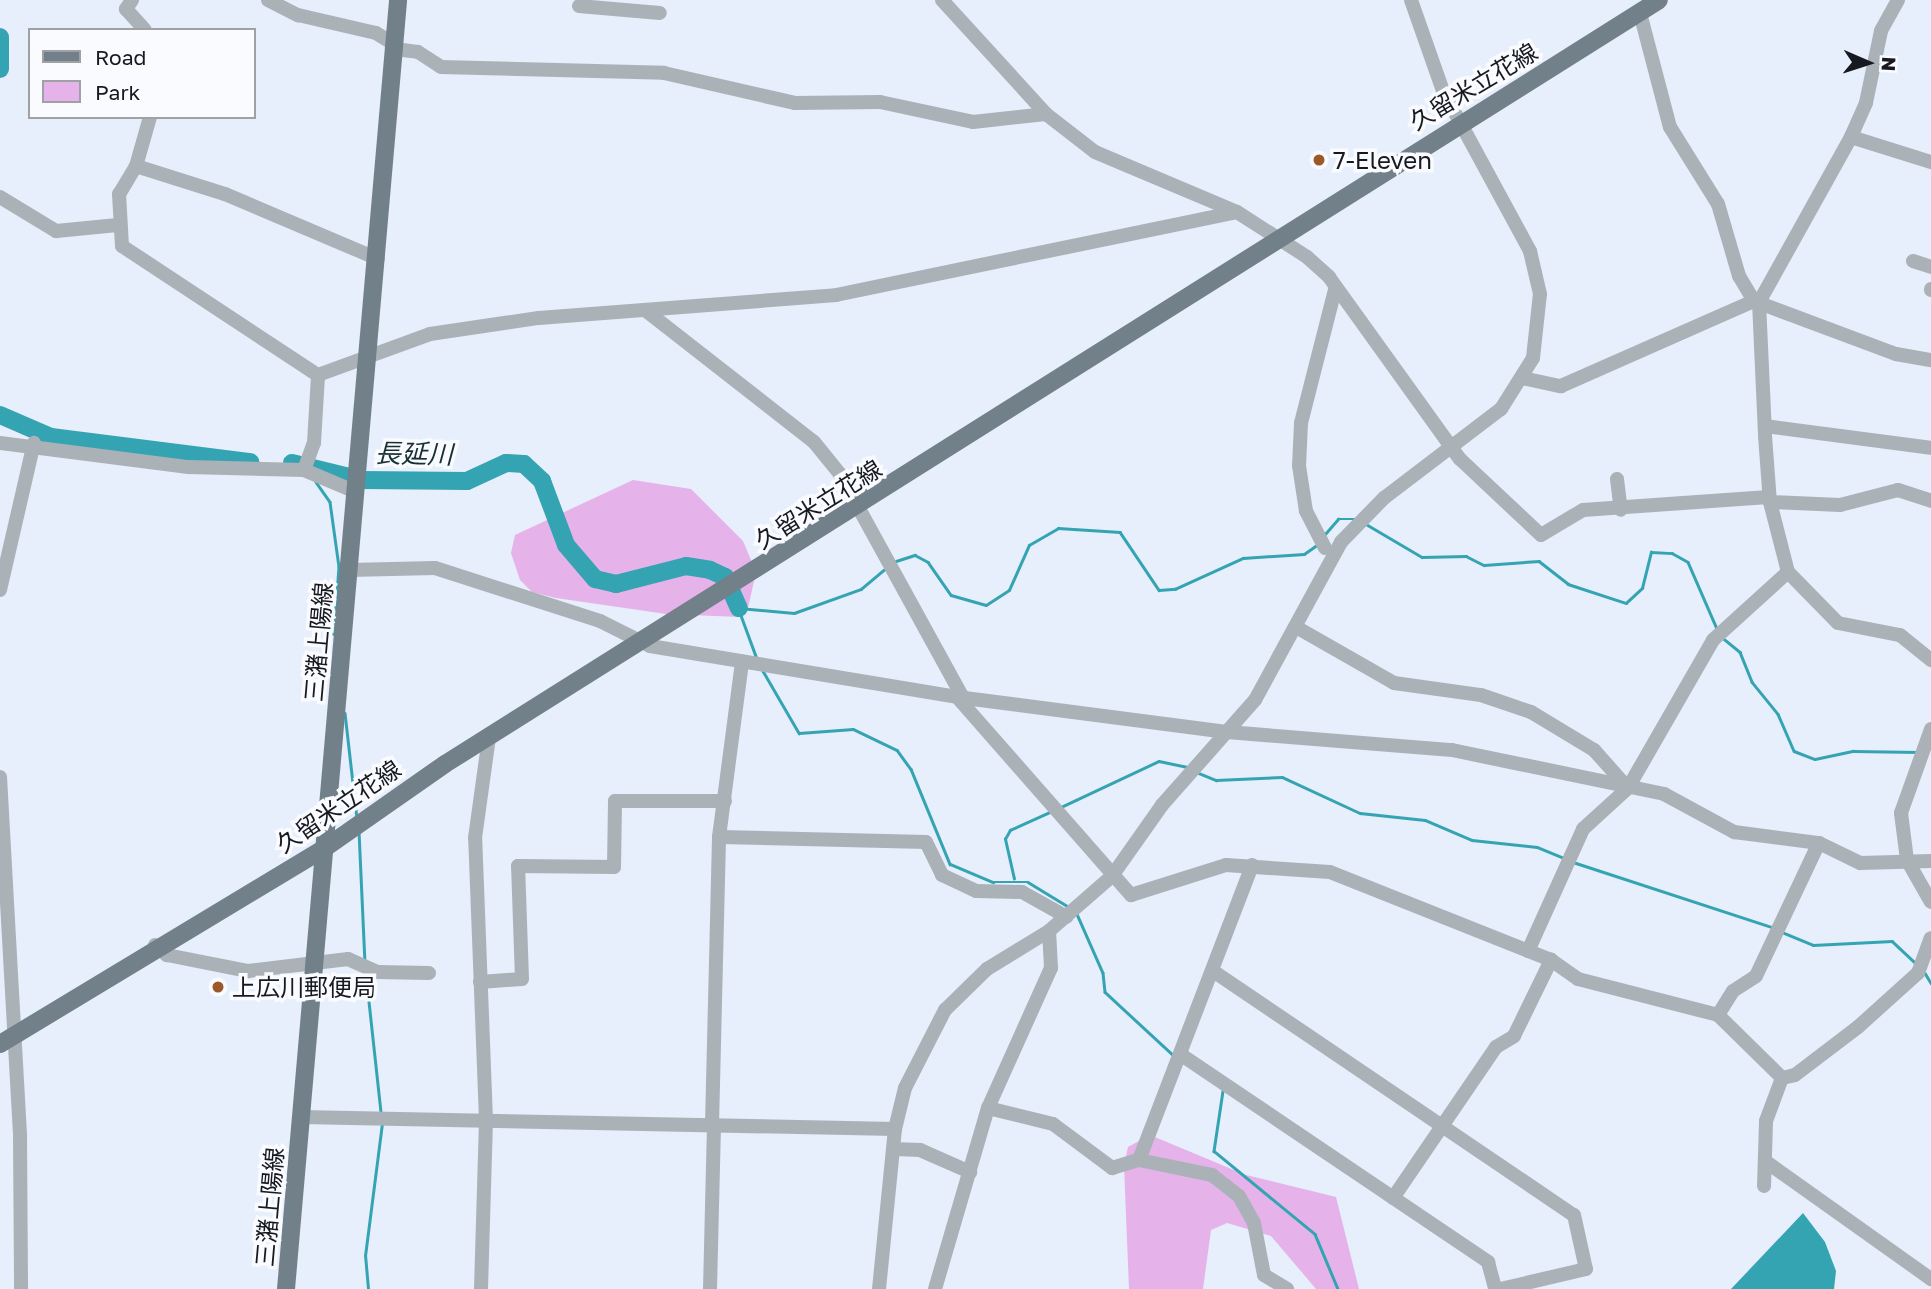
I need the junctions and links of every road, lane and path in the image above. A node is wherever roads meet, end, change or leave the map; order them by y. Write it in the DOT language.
graph roads {
  1 [pos="132,0"];
  2 [pos="268,0"];
  3 [pos="398,0"];
  4 [pos="943,0"];
  5 [pos="1411,0"];
  6 [pos="1898,0"];
  7 [pos="629,5"];
  8 [pos="1648,5"];
  9 [pos="579,7"];
  10 [pos="660,13"];
  11 [pos="143,28"];
  12 [pos="395,47"];
  13 [pos="1046,114"];
  14 [pos="149,119"];
  15 [pos="1463,119"];
  16 [pos="1851,137"];
  17 [pos="1931,162"];
  18 [pos="136,166"];
  19 [pos="0,197"];
  20 [pos="1237,212"];
  21 [pos="118,226"];
  22 [pos="1279,236"];
  23 [pos="378,259"];
  24 [pos="1913,261"];
  25 [pos="1931,267"];
  26 [pos="1335,290"];
  27 [pos="1757,302"];
  28 [pos="645,310"];
  29 [pos="368,358"];
  30 [pos="1931,360"];
  31 [pos="318,374"];
  32 [pos="1522,378"];
  33 [pos="1765,426"];
  34 [pos="0,443"];
  35 [pos="34,443"];
  36 [pos="1450,448"];
  37 [pos="1931,448"];
  38 [pos="304,470"];
  39 [pos="1617,479"];
  40 [pos="356,492"];
  41 [pos="1769,500"];
  42 [pos="1931,501"];
  43 [pos="857,508"];
  44 [pos="1621,510"];
  45 [pos="1325,548"];
  46 [pos="349,570"];
  47 [pos="1788,572"];
  48 [pos="0,590"];
  49 [pos="1296,627"];
  50 [pos="647,642"];
  51 [pos="1931,660"];
  52 [pos="741,662"];
  53 [pos="960,698"];
  54 [pos="1931,729"];
  55 [pos="1227,732"];
  56 [pos="489,737"];
  57 [pos="0,777"];
  58 [pos="1629,788"];
  59 [pos="725,801"];
  60 [pos="719,837"];
  61 [pos="1819,842"];
  62 [pos="325,848"];
  63 [pos="1906,860"];
  64 [pos="1931,860"];
  65 [pos="1252,865"];
  66 [pos="1112,876"];
  67 [pos="1931,902"];
  68 [pos="1072,914"];
  69 [pos="1049,931"];
  70 [pos="1931,938"];
  71 [pos="155,945"];
  72 [pos="4,946"];
  73 [pos="1528,951"];
  74 [pos="1551,960"];
  75 [pos="314,967"];
  76 [pos="1213,971"];
  77 [pos="429,973"];
  78 [pos="480,982"];
  79 [pos="1718,1015"];
  80 [pos="6,1040"];
  81 [pos="1180,1054"];
  82 [pos="1782,1078"];
  83 [pos="988,1108"];
  84 [pos="301,1117"];
  85 [pos="486,1120"];
  86 [pos="713,1125"];
  87 [pos="1441,1125"];
  88 [pos="895,1129"];
  89 [pos="894,1149"];
  90 [pos="1139,1160"];
  91 [pos="1765,1161"];
  92 [pos="970,1172"];
  93 [pos="1764,1186"];
  94 [pos="1393,1198"];
  95 [pos="1931,1279"];
  96 [pos="21,1289"];
  97 [pos="286,1289"];
  98 [pos="481,1289"];
  99 [pos="710,1289"];
  100 [pos="879,1289"];
  101 [pos="934,1289"];
  102 [pos="1287,1289"];
  103 [pos="1495,1289"];
  104 [pos="1501,1289"];
  1 -- 11 [label="street"];
  2 -- 12 [label="street"];
  3 -- 12 [label="main road, 三潴上陽線"];
  4 -- 13 [label="street"];
  5 -- 15 [label="street"];
  6 -- 16 [label="street"];
  7 -- 9 [label="street"];
  7 -- 10 [label="street"];
  8 -- 15 [label="main road, 久留米立花線"];
  8 -- 27 [label="street"];
  12 -- 13 [label="street"];
  12 -- 23 [label="main road, 三潴上陽線"];
  13 -- 20 [label="street"];
  14 -- 18 [label="street"];
  15 -- 22 [label="main road, 久留米立花線"];
  15 -- 32 [label="street"];
  16 -- 17 [label="street"];
  16 -- 27 [label="street"];
  18 -- 21 [label="street"];
  18 -- 23 [label="street"];
  19 -- 21 [label="street"];
  20 -- 22 [label="street"];
  20 -- 28 [label="street"];
  21 -- 31 [label="street"];
  22 -- 26 [label="street"];
  22 -- 43 [label="main road, 久留米立花線"];
  23 -- 29 [label="main road, 三潴上陽線"];
  24 -- 25 [label="street"];
  26 -- 36 [label="street"];
  26 -- 45 [label="street"];
  27 -- 30 [label="street"];
  27 -- 32 [label="street"];
  27 -- 33 [label="street"];
  28 -- 29 [label="street"];
  28 -- 43 [label="street"];
  29 -- 31 [label="street"];
  29 -- 40 [label="main road, 三潴上陽線"];
  31 -- 38 [label="street"];
  32 -- 36 [label="street"];
  33 -- 37 [label="street"];
  33 -- 41 [label="street"];
  34 -- 35 [label="street"];
  35 -- 38 [label="street"];
  35 -- 48 [label="street"];
  36 -- 44 [label="street"];
  36 -- 49 [label="street"];
  38 -- 40 [label="street"];
  39 -- 44 [label="street"];
  40 -- 46 [label="main road, 三潴上陽線"];
  41 -- 42 [label="street"];
  41 -- 44 [label="street"];
  41 -- 47 [label="street"];
  43 -- 50 [label="main road, 久留米立花線"];
  43 -- 53 [label="street"];
  46 -- 50 [label="street"];
  46 -- 62 [label="main road, 三潴上陽線"];
  47 -- 51 [label="street"];
  47 -- 58 [label="street"];
  49 -- 55 [label="street"];
  49 -- 58 [label="street"];
  50 -- 52 [label="street"];
  50 -- 56 [label="main road, 久留米立花線"];
  52 -- 53 [label="street"];
  52 -- 59 [label="street"];
  53 -- 55 [label="street"];
  53 -- 66 [label="street"];
  54 -- 63 [label="street"];
  55 -- 58 [label="street"];
  55 -- 66 [label="street"];
  56 -- 62 [label="main road, 久留米立花線"];
  56 -- 78 [label="street"];
  57 -- 72 [label="street"];
  58 -- 61 [label="street"];
  58 -- 73 [label="street"];
  59 -- 60 [label="street"];
  59 -- 78 [label="street"];
  60 -- 68 [label="street"];
  60 -- 86 [label="street"];
  61 -- 63 [label="street"];
  61 -- 79 [label="street"];
  62 -- 71 [label="main road, 久留米立花線"];
  62 -- 75 [label="main road, 三潴上陽線"];
  63 -- 64 [label="street"];
  63 -- 67 [label="street"];
  65 -- 66 [label="street"];
  65 -- 73 [label="street"];
  65 -- 76 [label="street"];
  66 -- 68 [label="street"];
  68 -- 69 [label="street"];
  69 -- 83 [label="street"];
  69 -- 88 [label="street"];
  70 -- 82 [label="street"];
  71 -- 75 [label="street"];
  71 -- 80 [label="main road, 久留米立花線"];
  72 -- 80 [label="street"];
  73 -- 74 [label="street"];
  74 -- 79 [label="street"];
  74 -- 87 [label="street"];
  75 -- 77 [label="street"];
  75 -- 84 [label="main road, 三潴上陽線"];
  76 -- 81 [label="street"];
  76 -- 87 [label="street"];
  78 -- 85 [label="street"];
  79 -- 82 [label="street"];
  80 -- 96 [label="street"];
  81 -- 90 [label="street"];
  81 -- 94 [label="street"];
  82 -- 91 [label="street"];
  83 -- 90 [label="street"];
  83 -- 92 [label="street"];
  84 -- 85 [label="street"];
  84 -- 97 [label="main road, 三潴上陽線"];
  85 -- 86 [label="street"];
  85 -- 98 [label="street"];
  86 -- 88 [label="street"];
  86 -- 99 [label="street"];
  87 -- 94 [label="street"];
  87 -- 104 [label="street"];
  88 -- 89 [label="street"];
  89 -- 92 [label="street"];
  89 -- 100 [label="street"];
  90 -- 102 [label="street"];
  91 -- 93 [label="street"];
  91 -- 95 [label="street"];
  92 -- 101 [label="street"];
  94 -- 103 [label="street"];
}
